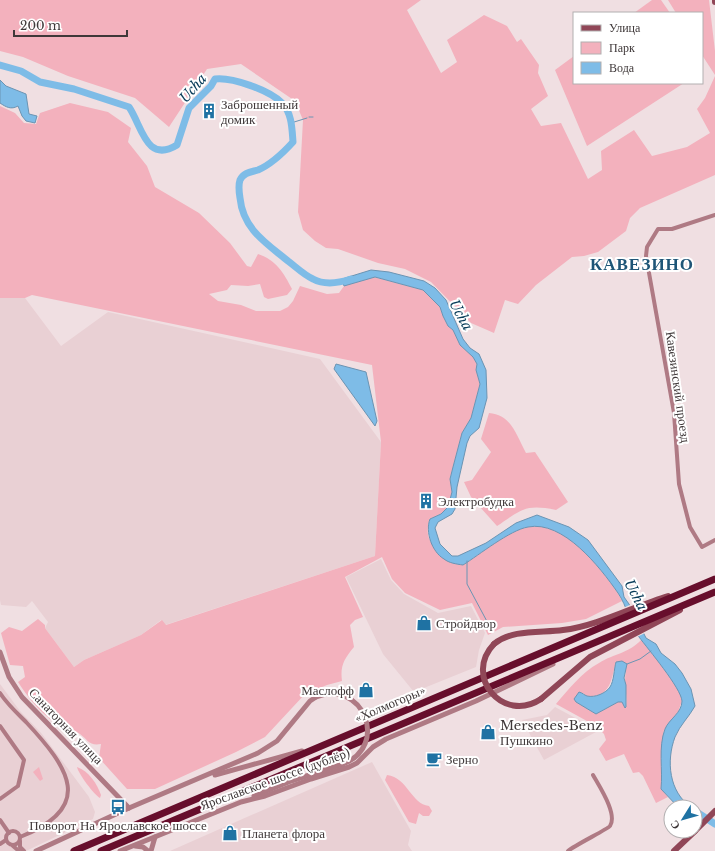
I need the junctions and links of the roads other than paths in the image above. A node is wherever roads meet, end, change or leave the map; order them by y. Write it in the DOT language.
graph roads {
  1 [pos="715,215"];
  2 [pos="715,540"];
  3 [pos="715,579"];
  4 [pos="715,592"];
  5 [pos="615,618"];
  6 [pos="623,635"];
  7 [pos="584,648"];
  8 [pos="0,652"];
  9 [pos="0,693"];
  10 [pos="0,726"];
  11 [pos="324,745"];
  12 [pos="593,775"];
  13 [pos="194,782"];
  14 [pos="0,799"];
  15 [pos="241,802"];
  16 [pos="129,808"];
  17 [pos="715,811"];
  18 [pos="0,820"];
  19 [pos="703,822"];
  20 [pos="9,832"];
  21 [pos="156,836"];
  22 [pos="20,839"];
  23 [pos="686,839"];
  24 [pos="6,840"];
  25 [pos="0,844"];
  26 [pos="13,846"];
  27 [pos="132,846"];
  28 [pos="19,851"];
  29 [pos="24,851"];
  30 [pos="36,851"];
  31 [pos="74,851"];
  32 [pos="101,851"];
  33 [pos="120,851"];
  34 [pos="149,851"];
  35 [pos="568,851"];
  36 [pos="674,851"];
  1 -- 2 [label="street, Кавезинский проезд"];
  3 -- 5 [label="highway, «Холмогоры»"];
  4 -- 6 [label="highway, «Холмогоры»"];
  5 -- 6 [label="main road, bridge"];
  5 -- 11 [label="highway, «Холмогоры»"];
  6 -- 7 [label="highway, «Холмогоры»"];
  7 -- 15 [label="street, Ярославское шоссе (дублёр)"];
  7 -- 32 [label="highway, «Холмогоры»"];
  8 -- 16 [label="street, Санаторная улица"];
  9 -- 22 [label="street"];
  10 -- 14 [label="street"];
  11 -- 13 [label="street"];
  11 -- 31 [label="highway, «Холмогоры»"];
  12 -- 35 [label="street"];
  13 -- 15 [label="street, bridge"];
  13 -- 16 [label="street"];
  15 -- 21 [label="street, Ярославское шоссе (дублёр)"];
  16 -- 30 [label="street"];
  17 -- 19 [label="main road"];
  18 -- 20 [label="street"];
  20 -- 22 [label="street"];
  20 -- 24 [label="street"];
  21 -- 27 [label="street, Ярославское шоссе (дублёр)"];
  21 -- 34 [label="street"];
  22 -- 26 [label="street"];
  22 -- 29 [label="street"];
  23 -- 36 [label="main road"];
  24 -- 25 [label="street"];
  24 -- 26 [label="street"];
  26 -- 28 [label="street"];
  27 -- 33 [label="street, Ярославское шоссе (дублёр)"];
  27 -- 34 [label="street"];
}
